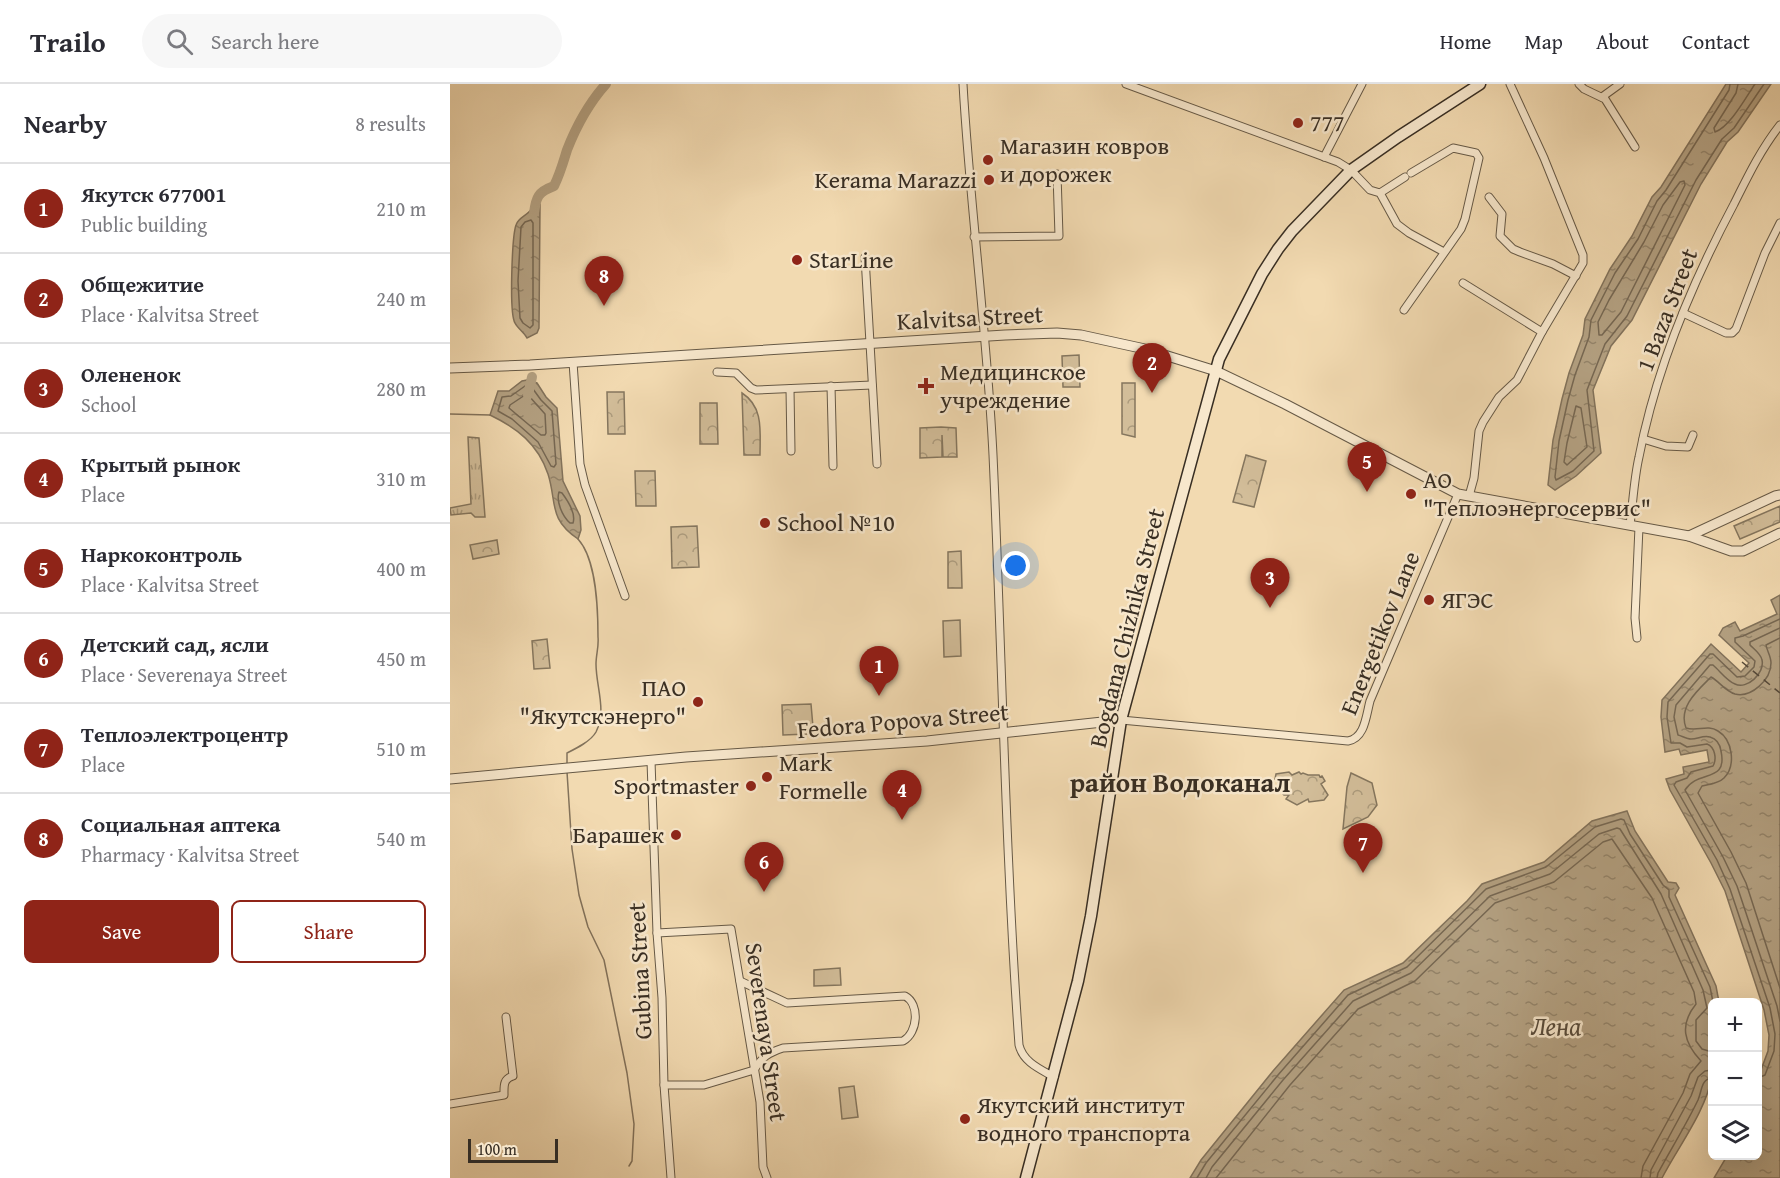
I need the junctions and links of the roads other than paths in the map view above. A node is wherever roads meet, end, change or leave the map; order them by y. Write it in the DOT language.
graph roads {
  1 [pos="963,84"];
  2 [pos="1126,84"];
  3 [pos="1362,84"];
  4 [pos="1480,84"];
  5 [pos="1510,84"];
  6 [pos="1579,84"];
  7 [pos="1620,84"];
  8 [pos="1602,97"];
  9 [pos="1780,124"];
  10 [pos="1635,147"];
  11 [pos="1324,157"];
  12 [pos="1351,170"];
  13 [pos="1057,174"];
  14 [pos="1380,193"];
  15 [pos="1490,197"];
  16 [pos="1780,223"];
  17 [pos="974,237"];
  18 [pos="1444,252"];
  19 [pos="865,257"];
  20 [pos="1575,276"];
  21 [pos="1463,283"];
  22 [pos="1404,310"];
  23 [pos="1683,313"];
  24 [pos="1542,332"];
  25 [pos="984,336"];
  26 [pos="870,343"];
  27 [pos="573,362"];
  28 [pos="450,368"];
  29 [pos="1216,371"];
  30 [pos="717,372"];
  31 [pos="872,386"];
  32 [pos="831,387"];
  33 [pos="789,389"];
  34 [pos="1693,435"];
  35 [pos="1642,439"];
  36 [pos="791,451"];
  37 [pos="877,464"];
  38 [pos="833,466"];
  39 [pos="1458,494"];
  40 [pos="1778,495"];
  41 [pos="1469,496"];
  42 [pos="1634,526"];
  43 [pos="1780,533"];
  44 [pos="1689,536"];
  45 [pos="625,596"];
  46 [pos="1637,638"];
  47 [pos="1121,720"];
  48 [pos="1003,733"];
  49 [pos="1359,737"];
  50 [pos="651,761"];
  51 [pos="450,779"];
  52 [pos="657,933"];
  53 [pos="740,981"];
  54 [pos="506,1017"];
  55 [pos="754,1070"];
  56 [pos="1054,1077"];
  57 [pos="664,1085"];
  58 [pos="450,1104"];
  59 [pos="1010,1134"];
  60 [pos="1036,1141"];
  61 [pos="671,1178"];
  62 [pos="766,1178"];
  63 [pos="1026,1178"];
  1 -- 17 [label="street"];
  2 -- 11 [label="street"];
  3 -- 11 [label="street"];
  4 -- 12 [label="main road, Bogdana Chizhika Street"];
  5 -- 20 [label="street"];
  6 -- 8 [label="street"];
  7 -- 8 [label="street"];
  8 -- 10 [label="street"];
  9 -- 23 [label="street, 1 Baza Street"];
  11 -- 12 [label="street"];
  12 -- 14 [label="street"];
  12 -- 29 [label="main road, Bogdana Chizhika Street"];
  13 -- 17 [label="street"];
  14 -- 18 [label="street"];
  14 -- 18 [label="street"];
  15 -- 20 [label="street"];
  16 -- 23 [label="street"];
  17 -- 25 [label="street"];
  18 -- 22 [label="street"];
  19 -- 26 [label="street"];
  20 -- 24 [label="street"];
  21 -- 24 [label="street"];
  23 -- 35 [label="street, 1 Baza Street"];
  24 -- 41 [label="street"];
  25 -- 26 [label="street, Kalvitsa Street"];
  25 -- 29 [label="street, Kalvitsa Street"];
  25 -- 48 [label="street"];
  26 -- 27 [label="street, Kalvitsa Street"];
  26 -- 31 [label="street"];
  27 -- 28 [label="street, Kalvitsa Street"];
  27 -- 45 [label="street"];
  29 -- 39 [label="street, Kalvitsa Street"];
  29 -- 47 [label="main road, Bogdana Chizhika Street"];
  30 -- 33 [label="street"];
  31 -- 32 [label="street"];
  31 -- 37 [label="street"];
  32 -- 33 [label="street"];
  32 -- 38 [label="street"];
  33 -- 36 [label="street"];
  34 -- 35 [label="street"];
  35 -- 42 [label="street, 1 Baza Street"];
  39 -- 41 [label="street"];
  39 -- 49 [label="street, Energetikov Lane"];
  40 -- 44 [label="street"];
  41 -- 42 [label="street"];
  42 -- 44 [label="street"];
  42 -- 46 [label="street, 1 Baza Street"];
  43 -- 44 [label="street"];
  47 -- 48 [label="street, Fedora Popova Street"];
  47 -- 49 [label="street, Fedora Popova Street"];
  47 -- 56 [label="main road, Bogdana Chizhika Street"];
  48 -- 50 [label="street, Fedora Popova Street"];
  48 -- 56 [label="street"];
  50 -- 51 [label="street, Fedora Popova Street"];
  50 -- 52 [label="street, Gubina Street"];
  52 -- 53 [label="street, Severenaya Street"];
  52 -- 57 [label="street, Gubina Street"];
  53 -- 55 [label="street, Severenaya Street"];
  53 -- 55 [label="street"];
  54 -- 58 [label="street"];
  55 -- 57 [label="street"];
  55 -- 62 [label="street, Severenaya Street"];
  56 -- 60 [label="main road, Bogdana Chizhika Street"];
  57 -- 61 [label="street, Gubina Street"];
  59 -- 60 [label="street"];
  60 -- 63 [label="main road, Bogdana Chizhika Street"];
}
